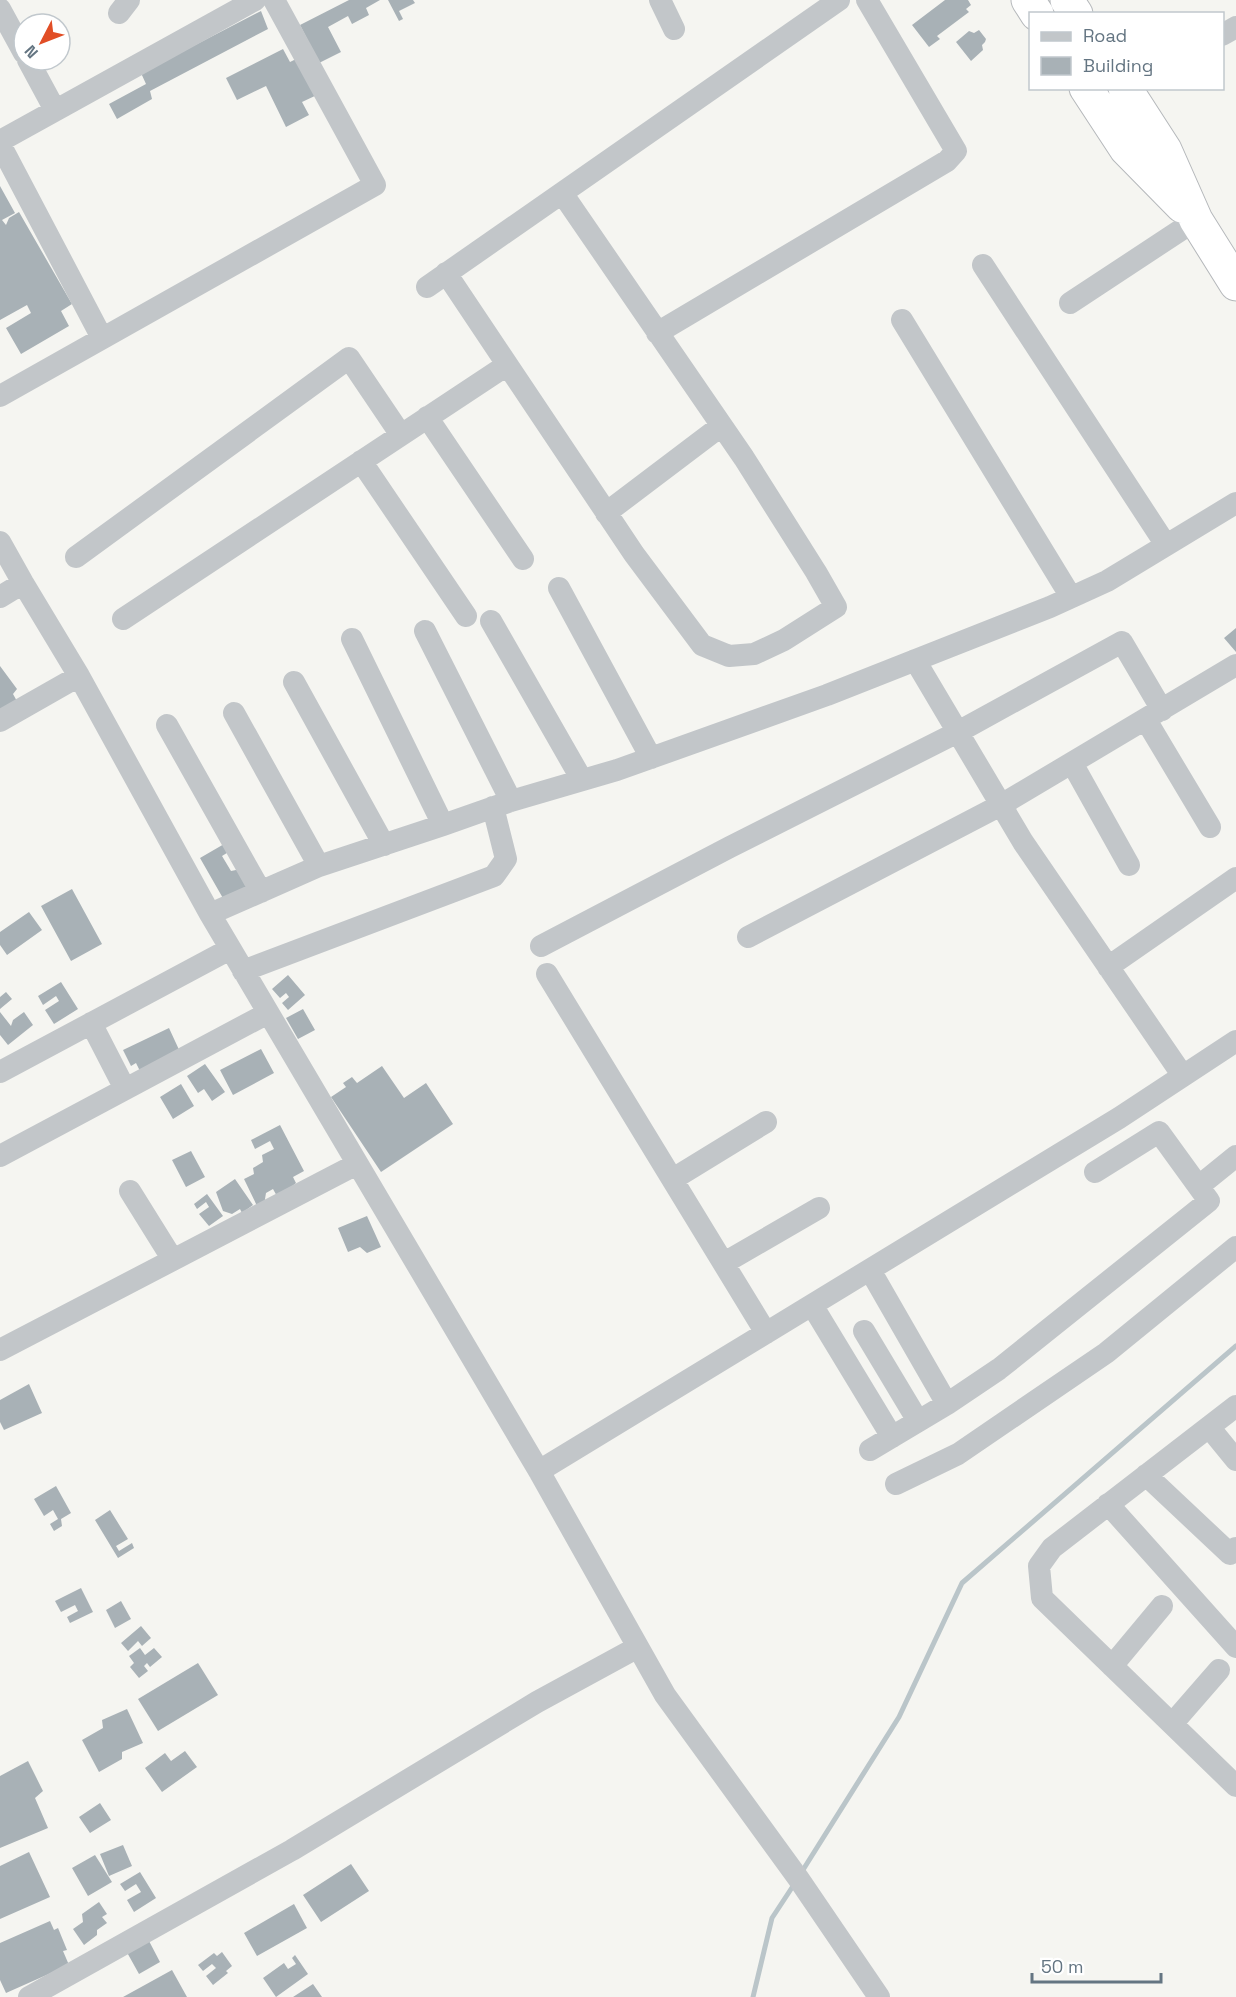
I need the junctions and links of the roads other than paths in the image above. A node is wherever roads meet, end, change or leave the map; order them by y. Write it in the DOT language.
graph roads {
  1 [pos="255,0"];
  2 [pos="274,0"];
  3 [pos="660,0"];
  4 [pos="839,0"];
  5 [pos="867,0"];
  6 [pos="0,9"];
  7 [pos="674,29"];
  8 [pos="12,31"];
  9 [pos="35,72"];
  10 [pos="1087,90"];
  11 [pos="1126,90"];
  12 [pos="56,110"];
  13 [pos="0,142"];
  14 [pos="562,193"];
  15 [pos="1196,220"];
  16 [pos="983,265"];
  17 [pos="446,273"];
  18 [pos="1236,284"];
  19 [pos="427,287"];
  20 [pos="1070,303"];
  21 [pos="902,320"];
  22 [pos="657,333"];
  23 [pos="102,338"];
  24 [pos="507,365"];
  25 [pos="0,396"];
  26 [pos="427,417"];
  27 [pos="722,426"];
  28 [pos="401,435"];
  29 [pos="361,461"];
  30 [pos="1236,503"];
  31 [pos="606,513"];
  32 [pos="0,542"];
  33 [pos="1166,545"];
  34 [pos="76,557"];
  35 [pos="523,559"];
  36 [pos="22,583"];
  37 [pos="560,588"];
  38 [pos="0,597"];
  39 [pos="1071,597"];
  40 [pos="466,616"];
  41 [pos="123,619"];
  42 [pos="491,621"];
  43 [pos="425,631"];
  44 [pos="352,639"];
  45 [pos="915,660"];
  46 [pos="1236,665"];
  47 [pos="79,676"];
  48 [pos="294,682"];
  49 [pos="234,713"];
  50 [pos="1154,715"];
  51 [pos="0,721"];
  52 [pos="167,724"];
  53 [pos="958,732"];
  54 [pos="651,758"];
  55 [pos="1072,763"];
  56 [pos="582,780"];
  57 [pos="502,804"];
  58 [pos="1001,805"];
  59 [pos="443,825"];
  60 [pos="1210,827"];
  61 [pos="384,845"];
  62 [pos="1129,865"];
  63 [pos="319,866"];
  64 [pos="1236,878"];
  65 [pos="261,892"];
  66 [pos="210,914"];
  67 [pos="748,938"];
  68 [pos="541,946"];
  69 [pos="230,949"];
  70 [pos="1108,967"];
  71 [pos="243,971"];
  72 [pos="547,974"];
  73 [pos="268,1013"];
  74 [pos="91,1023"];
  75 [pos="1236,1041"];
  76 [pos="0,1072"];
  77 [pos="1183,1076"];
  78 [pos="124,1089"];
  79 [pos="766,1122"];
  80 [pos="0,1156"];
  81 [pos="1236,1156"];
  82 [pos="357,1164"];
  83 [pos="1095,1172"];
  84 [pos="673,1179"];
  85 [pos="1199,1186"];
  86 [pos="130,1191"];
  87 [pos="819,1208"];
  88 [pos="1236,1246"];
  89 [pos="173,1260"];
  90 [pos="724,1263"];
  91 [pos="870,1270"];
  92 [pos="812,1305"];
  93 [pos="864,1331"];
  94 [pos="766,1333"];
  95 [pos="0,1350"];
  96 [pos="947,1404"];
  97 [pos="1236,1406"];
  98 [pos="918,1421"];
  99 [pos="1209,1427"];
  100 [pos="892,1437"];
  101 [pos="870,1450"];
  102 [pos="1236,1460"];
  103 [pos="539,1471"];
  104 [pos="1146,1475"];
  105 [pos="896,1484"];
  106 [pos="1108,1504"];
  107 [pos="1236,1548"];
  108 [pos="1162,1606"];
  109 [pos="639,1647"];
  110 [pos="1236,1647"];
  111 [pos="1112,1666"];
  112 [pos="1219,1670"];
  113 [pos="1172,1724"];
  114 [pos="1236,1786"];
  115 [pos="29,1997"];
  116 [pos="879,1997"];
  1 -- 12 [label="street"];
  2 -- 23 [label="street"];
  3 -- 7 [label="street"];
  4 -- 14 [label="street"];
  5 -- 22 [label="street"];
  6 -- 8 [label="street"];
  9 -- 12 [label="street"];
  10 -- 15 [label="highway"];
  11 -- 15 [label="highway"];
  12 -- 13 [label="street"];
  13 -- 23 [label="street"];
  14 -- 17 [label="street"];
  14 -- 22 [label="street"];
  15 -- 18 [label="highway"];
  15 -- 20 [label="street"];
  16 -- 33 [label="street"];
  17 -- 19 [label="street"];
  17 -- 24 [label="street"];
  21 -- 39 [label="street"];
  22 -- 27 [label="street"];
  23 -- 25 [label="street"];
  24 -- 26 [label="street"];
  24 -- 31 [label="street"];
  26 -- 28 [label="street"];
  26 -- 35 [label="street"];
  27 -- 31 [label="street"];
  27 -- 31 [label="street"];
  28 -- 29 [label="street"];
  28 -- 34 [label="street"];
  29 -- 40 [label="street"];
  29 -- 41 [label="street"];
  30 -- 33 [label="street"];
  32 -- 36 [label="street"];
  33 -- 39 [label="street"];
  36 -- 38 [label="street"];
  36 -- 47 [label="street"];
  37 -- 54 [label="street"];
  39 -- 45 [label="street"];
  42 -- 56 [label="street"];
  43 -- 57 [label="street"];
  44 -- 59 [label="street"];
  45 -- 53 [label="street"];
  45 -- 54 [label="street"];
  46 -- 50 [label="street"];
  47 -- 51 [label="street"];
  47 -- 66 [label="street"];
  48 -- 61 [label="street"];
  49 -- 63 [label="street"];
  50 -- 53 [label="street"];
  50 -- 55 [label="street"];
  50 -- 60 [label="street"];
  52 -- 65 [label="street"];
  53 -- 58 [label="street"];
  53 -- 68 [label="street"];
  54 -- 56 [label="street"];
  55 -- 58 [label="street"];
  55 -- 62 [label="street"];
  56 -- 57 [label="street"];
  57 -- 59 [label="street"];
  57 -- 71 [label="street"];
  58 -- 67 [label="street"];
  58 -- 70 [label="street"];
  59 -- 61 [label="street"];
  61 -- 63 [label="street"];
  63 -- 65 [label="street"];
  64 -- 70 [label="street"];
  65 -- 66 [label="street"];
  66 -- 69 [label="street"];
  69 -- 71 [label="street"];
  69 -- 74 [label="street"];
  70 -- 77 [label="street"];
  71 -- 73 [label="street"];
  72 -- 84 [label="street"];
  73 -- 78 [label="street"];
  73 -- 82 [label="street"];
  74 -- 76 [label="street"];
  74 -- 78 [label="street"];
  75 -- 77 [label="street"];
  77 -- 91 [label="street"];
  78 -- 80 [label="street"];
  79 -- 84 [label="street"];
  81 -- 85 [label="street"];
  82 -- 89 [label="street"];
  82 -- 103 [label="street"];
  83 -- 85 [label="street"];
  84 -- 90 [label="street"];
  85 -- 96 [label="street"];
  86 -- 89 [label="street"];
  87 -- 90 [label="street"];
  88 -- 105 [label="street"];
  89 -- 95 [label="street"];
  90 -- 94 [label="street"];
  91 -- 92 [label="street"];
  91 -- 96 [label="street"];
  92 -- 94 [label="street"];
  92 -- 100 [label="street"];
  93 -- 98 [label="street"];
  94 -- 103 [label="street"];
  96 -- 98 [label="street"];
  97 -- 99 [label="street"];
  98 -- 100 [label="street"];
  99 -- 102 [label="street"];
  99 -- 104 [label="street"];
  100 -- 101 [label="street"];
  103 -- 109 [label="street"];
  104 -- 106 [label="street"];
  104 -- 107 [label="street"];
  106 -- 110 [label="street"];
  106 -- 111 [label="street"];
  108 -- 111 [label="street"];
  109 -- 115 [label="street"];
  109 -- 116 [label="street"];
  111 -- 113 [label="street"];
  112 -- 113 [label="street"];
  113 -- 114 [label="street"];
}
